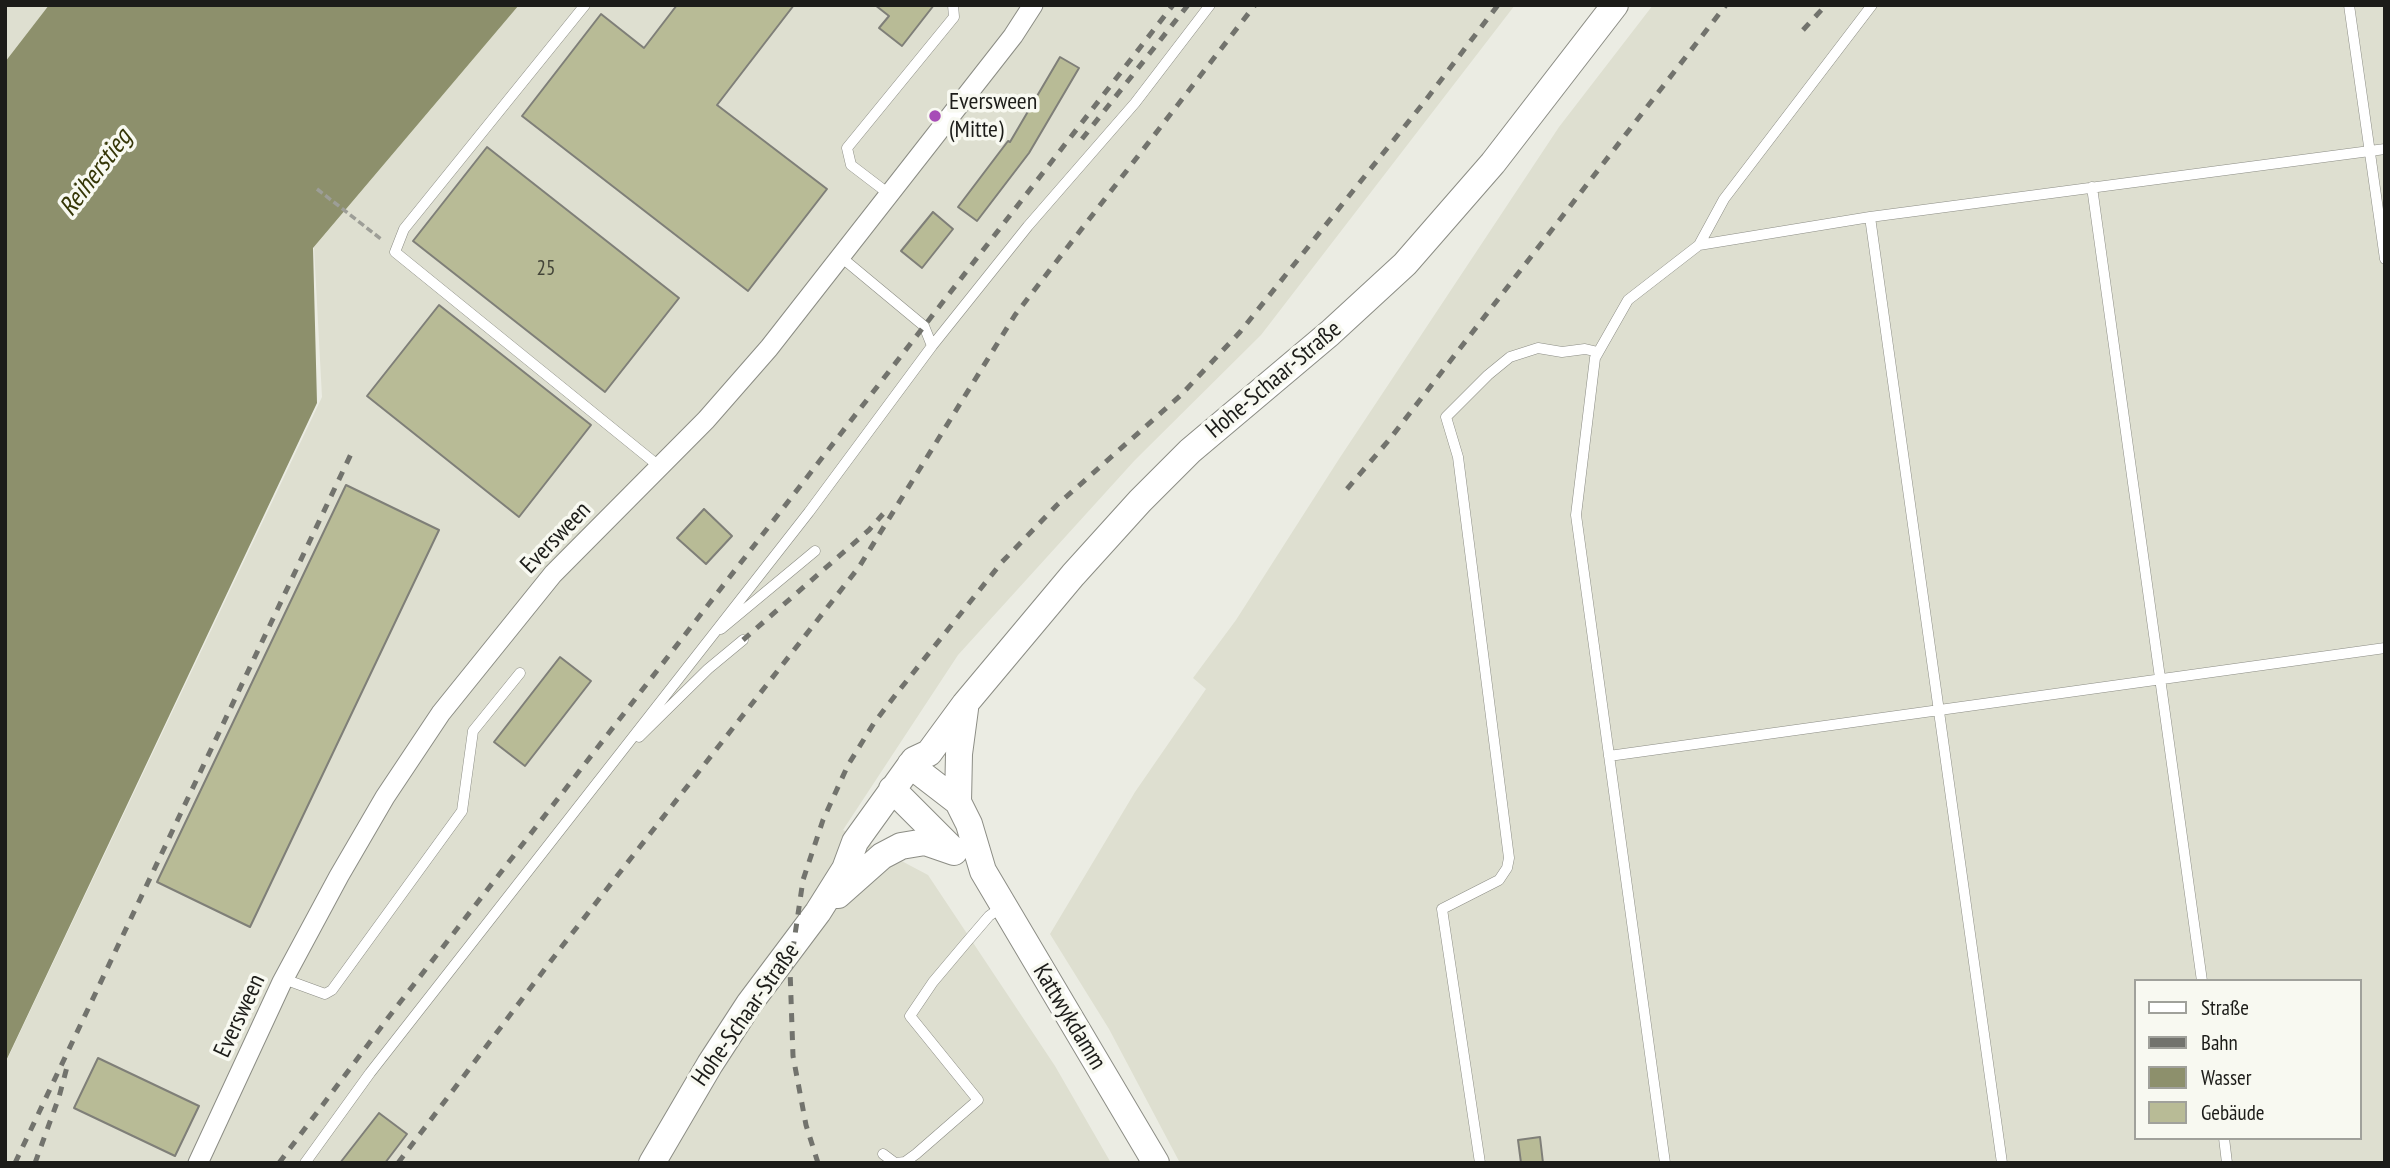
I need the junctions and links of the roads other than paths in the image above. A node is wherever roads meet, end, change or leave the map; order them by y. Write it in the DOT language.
graph roads {
  1 [pos="585,5"];
  2 [pos="953,5"];
  3 [pos="1033,5"];
  4 [pos="1210,5"];
  5 [pos="1615,5"];
  6 [pos="1872,5"];
  7 [pos="2349,5"];
  8 [pos="2385,149"];
  9 [pos="2370,151"];
  10 [pos="2092,187"];
  11 [pos="890,194"];
  12 [pos="1870,217"];
  13 [pos="1699,245"];
  14 [pos="841,257"];
  15 [pos="2385,259"];
  16 [pos="932,346"];
  17 [pos="1598,352"];
  18 [pos="660,467"];
  19 [pos="814,551"];
  20 [pos="743,640"];
  21 [pos="705,644"];
  22 [pos="2385,648"];
  23 [pos="520,673"];
  24 [pos="2160,679"];
  25 [pos="965,704"];
  26 [pos="1939,710"];
  27 [pos="1609,756"];
  28 [pos="618,757"];
  29 [pos="920,764"];
  30 [pos="899,794"];
  31 [pos="958,802"];
  32 [pos="954,852"];
  33 [pos="983,871"];
  34 [pos="1004,906"];
  35 [pos="818,912"];
  36 [pos="284,979"];
  37 [pos="2202,979"];
  38 [pos="2224,1140"];
  39 [pos="883,1154"];
  40 [pos="198,1163"];
  41 [pos="305,1163"];
  42 [pos="652,1163"];
  43 [pos="895,1163"];
  44 [pos="1156,1163"];
  45 [pos="1480,1163"];
  46 [pos="1665,1163"];
  47 [pos="2001,1163"];
  48 [pos="2227,1163"];
  1 -- 18 [label="lane"];
  2 -- 11 [label="lane"];
  3 -- 11 [label="street, Eversween"];
  4 -- 16 [label="lane"];
  5 -- 25 [label="main road, Hohe-Schaar-Straße"];
  6 -- 13 [label="lane"];
  7 -- 9 [label="lane"];
  8 -- 9 [label="lane"];
  9 -- 10 [label="lane"];
  9 -- 15 [label="lane"];
  10 -- 12 [label="lane"];
  10 -- 24 [label="lane"];
  11 -- 14 [label="street, Eversween"];
  12 -- 13 [label="lane"];
  12 -- 26 [label="lane"];
  13 -- 17 [label="lane"];
  14 -- 16 [label="lane"];
  14 -- 18 [label="street, Eversween"];
  16 -- 21 [label="lane"];
  17 -- 27 [label="lane"];
  17 -- 45 [label="lane"];
  18 -- 36 [label="street, Eversween"];
  19 -- 21 [label="lane"];
  20 -- 28 [label="lane"];
  21 -- 28 [label="lane"];
  22 -- 24 [label="lane"];
  23 -- 36 [label="lane"];
  24 -- 26 [label="lane"];
  24 -- 37 [label="lane"];
  25 -- 29 [label="main road, Hohe-Schaar-Straße"];
  25 -- 31 [label="main road"];
  26 -- 27 [label="lane"];
  26 -- 47 [label="lane"];
  27 -- 46 [label="lane"];
  28 -- 41 [label="lane"];
  29 -- 30 [label="main road, Hohe-Schaar-Straße"];
  29 -- 31 [label="main road, Kattwykdamm"];
  30 -- 32 [label="main road, Kattwykdamm"];
  30 -- 35 [label="main road, Hohe-Schaar-Straße"];
  31 -- 33 [label="main road, Kattwykdamm"];
  32 -- 33 [label="main road, Kattwykdamm"];
  32 -- 35 [label="main road"];
  33 -- 34 [label="main road, Kattwykdamm"];
  34 -- 43 [label="lane"];
  34 -- 44 [label="main road, Kattwykdamm"];
  35 -- 42 [label="main road, Hohe-Schaar-Straße"];
  36 -- 40 [label="street, Eversween"];
  38 -- 48 [label="lane"];
  39 -- 43 [label="lane"];
}
